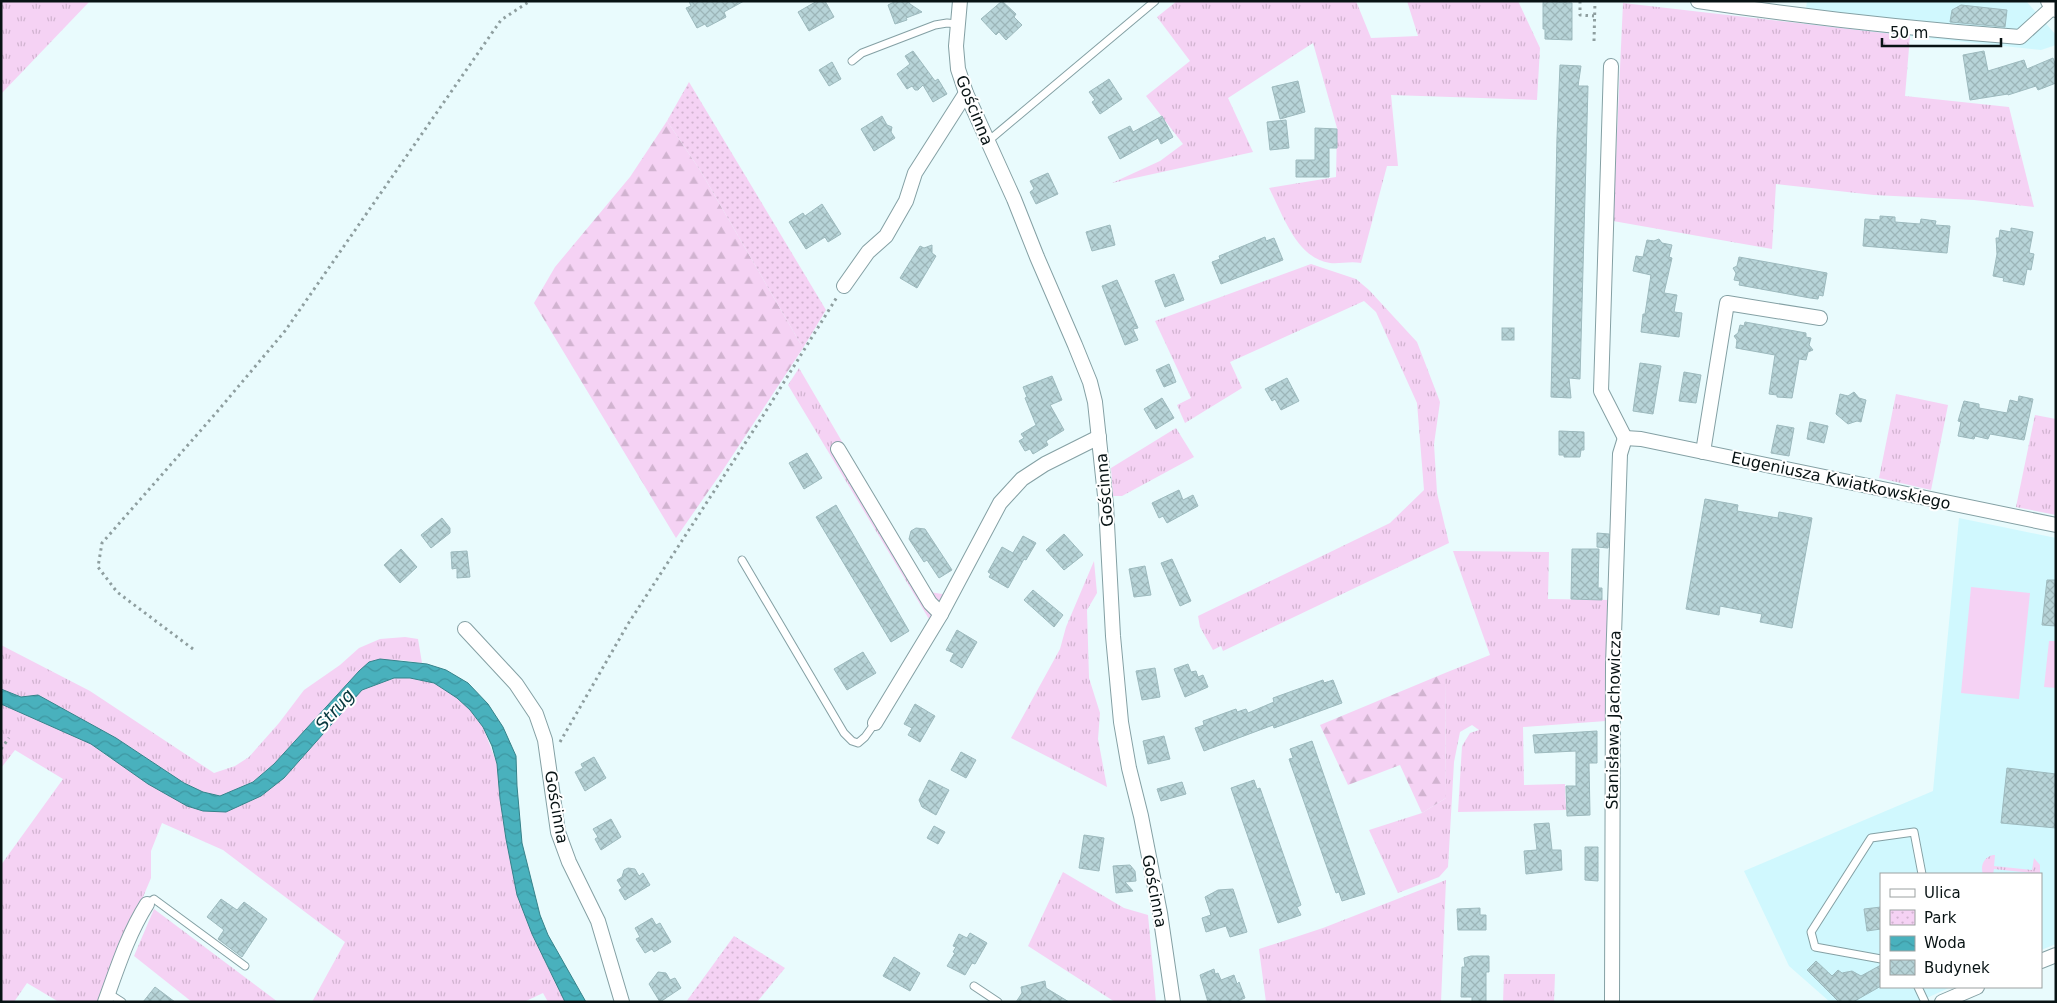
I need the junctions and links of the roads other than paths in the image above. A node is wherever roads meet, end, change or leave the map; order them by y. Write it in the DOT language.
graph roads {
  1 [pos="960,1"];
  2 [pos="1155,1"];
  3 [pos="1698,1"];
  4 [pos="2053,5"];
  5 [pos="957,24"];
  6 [pos="852,61"];
  7 [pos="1611,66"];
  8 [pos="966,93"];
  9 [pos="987,142"];
  10 [pos="844,286"];
  11 [pos="1820,318"];
  12 [pos="1099,437"];
  13 [pos="1625,438"];
  14 [pos="838,448"];
  15 [pos="1702,452"];
  16 [pos="2056,525"];
  17 [pos="742,560"];
  18 [pos="941,614"];
  19 [pos="465,628"];
  20 [pos="875,723"];
  21 [pos="1922,873"];
  22 [pos="148,904"];
  23 [pos="2056,955"];
  24 [pos="1880,959"];
  25 [pos="2042,961"];
  26 [pos="245,966"];
  27 [pos="974,986"];
  28 [pos="1919,988"];
  29 [pos="1975,988"];
  30 [pos="107,998"];
  31 [pos="122,1002"];
  32 [pos="622,1002"];
  33 [pos="998,1002"];
  34 [pos="1173,1002"];
  35 [pos="1612,1002"];
  36 [pos="1926,1002"];
  37 [pos="1942,1002"];
  1 -- 5 [label="street, Gościnna"];
  2 -- 9 [label="lane"];
  3 -- 4 [label="street"];
  5 -- 6 [label="lane"];
  5 -- 8 [label="street, Gościnna"];
  7 -- 13 [label="street"];
  8 -- 9 [label="street, Gościnna"];
  8 -- 10 [label="street"];
  9 -- 12 [label="street, Gościnna"];
  11 -- 15 [label="street"];
  12 -- 18 [label="street"];
  12 -- 34 [label="street, Gościnna"];
  13 -- 15 [label="street, Eugeniusza Kwiatkowskiego"];
  13 -- 35 [label="street, Stanisława Jachowicza"];
  14 -- 18 [label="street"];
  15 -- 16 [label="street, Eugeniusza Kwiatkowskiego"];
  17 -- 20 [label="lane"];
  18 -- 20 [label="street"];
  19 -- 32 [label="street, Gościnna"];
  21 -- 24 [label="lane"];
  22 -- 26 [label="lane"];
  22 -- 30 [label="street"];
  23 -- 25 [label="street"];
  27 -- 33 [label="lane"];
  28 -- 36 [label="lane"];
  29 -- 37 [label="street"];
  30 -- 31 [label="lane"];
}
